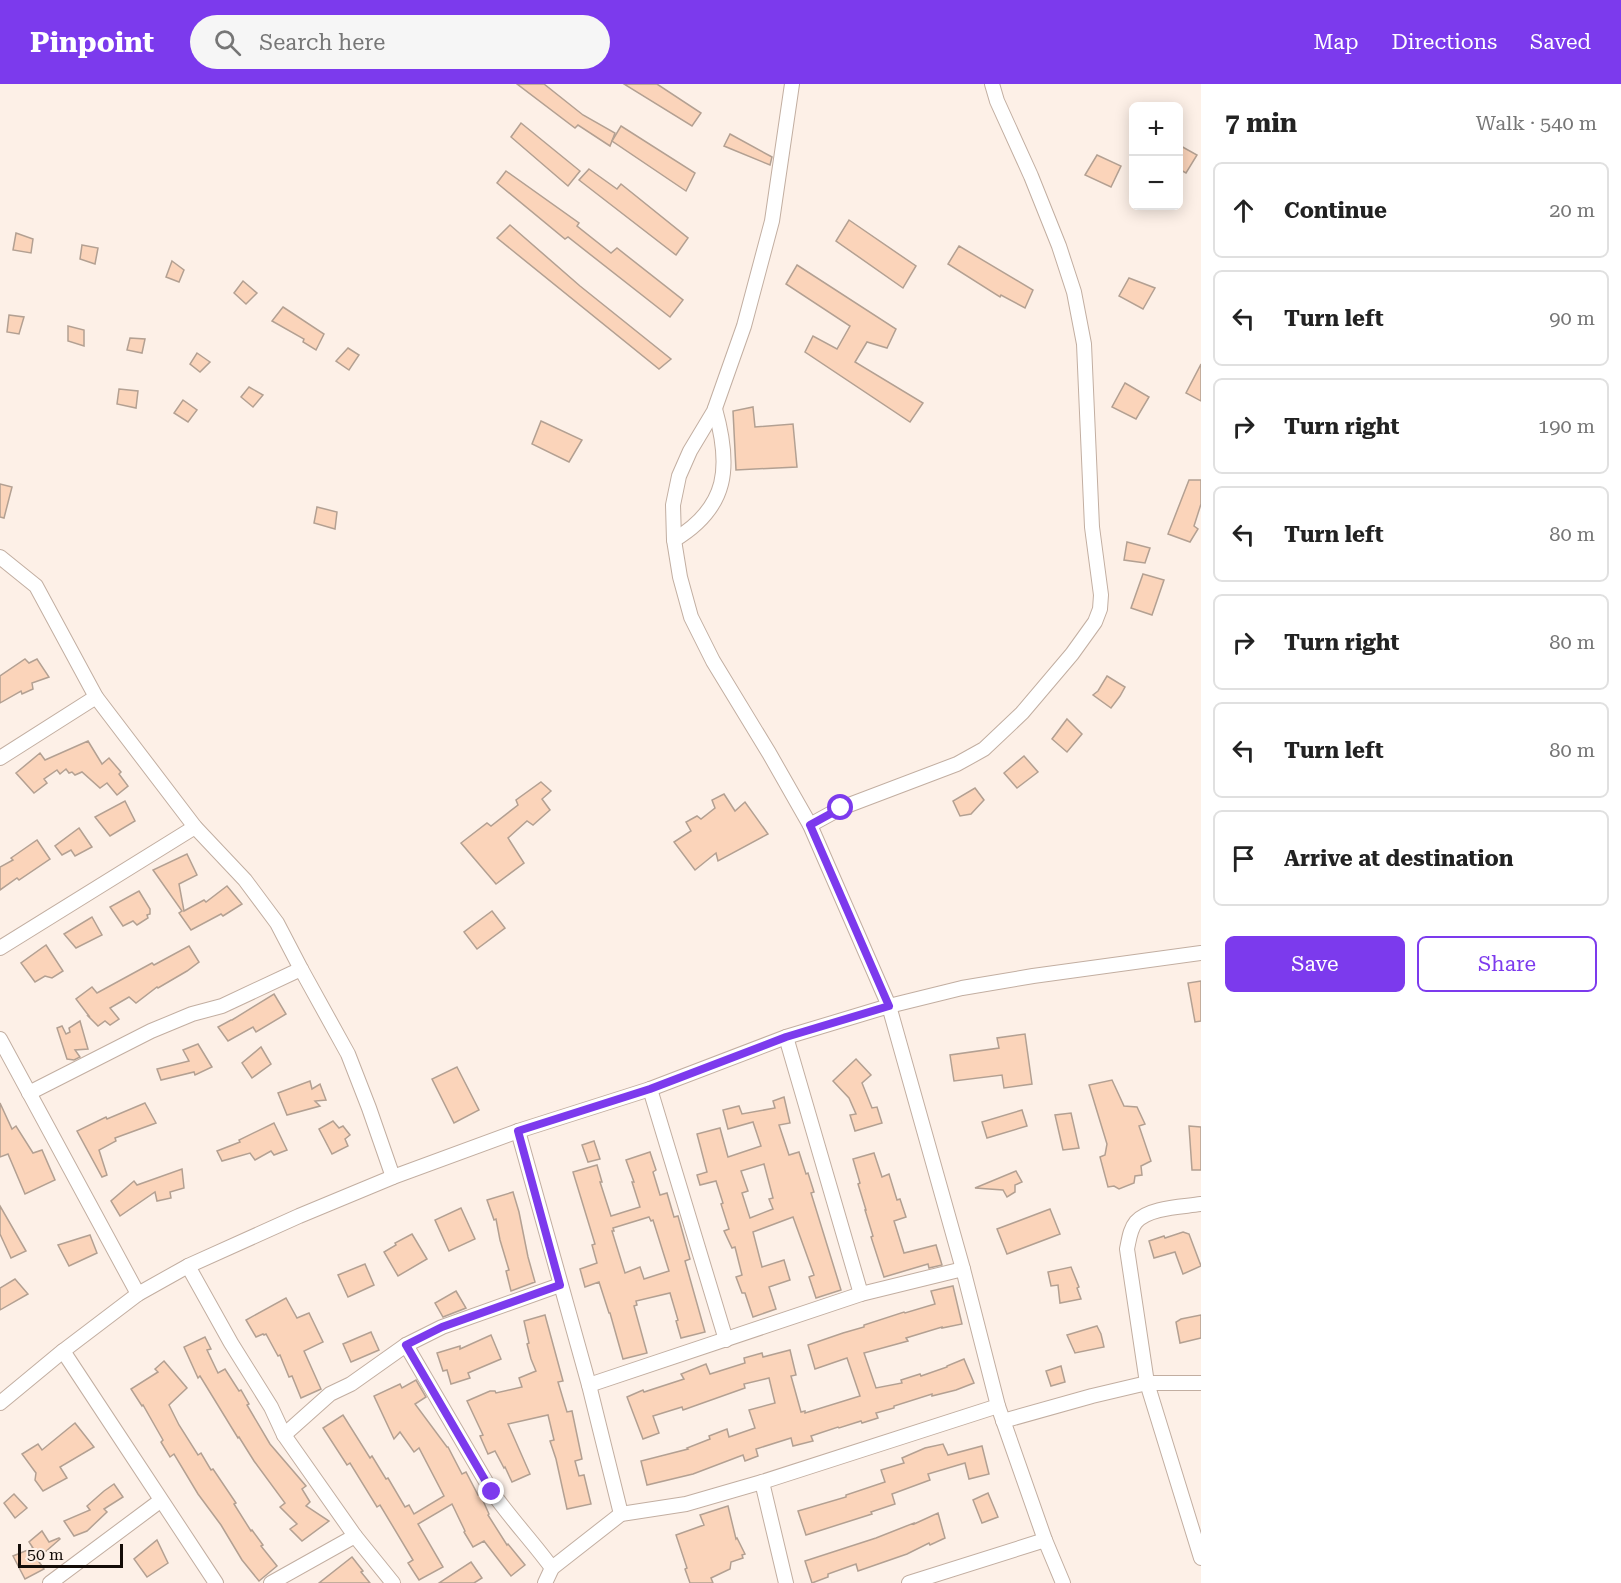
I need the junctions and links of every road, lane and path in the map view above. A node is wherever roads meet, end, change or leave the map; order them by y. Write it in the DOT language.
graph roads {
  1 [pos="792,84"];
  2 [pos="992,84"];
  3 [pos="715,409"];
  4 [pos="674,540"];
  5 [pos="0,557"];
  6 [pos="96,697"];
  7 [pos="0,758"];
  8 [pos="810,825"];
  9 [pos="195,827"];
  10 [pos="0,948"];
  11 [pos="1201,953"];
  12 [pos="301,969"];
  13 [pos="889,1006"];
  14 [pos="786,1037"];
  15 [pos="0,1039"];
  16 [pos="650,1089"];
  17 [pos="29,1093"];
  18 [pos="518,1131"];
  19 [pos="393,1177"];
  20 [pos="1201,1204"];
  21 [pos="188,1266"];
  22 [pos="963,1269"];
  23 [pos="560,1285"];
  24 [pos="138,1294"];
  25 [pos="861,1294"];
  26 [pos="726,1340"];
  27 [pos="406,1345"];
  28 [pos="63,1351"];
  29 [pos="1147,1383"];
  30 [pos="1201,1383"];
  31 [pos="589,1385"];
  32 [pos="0,1403"];
  33 [pos="998,1406"];
  34 [pos="1003,1421"];
  35 [pos="284,1435"];
  36 [pos="762,1482"];
  37 [pos="160,1501"];
  38 [pos="621,1514"];
  39 [pos="355,1536"];
  40 [pos="1046,1540"];
  41 [pos="1201,1558"];
  42 [pos="552,1568"];
  43 [pos="50,1583"];
  44 [pos="216,1583"];
  45 [pos="271,1583"];
  46 [pos="393,1583"];
  47 [pos="545,1583"];
  48 [pos="786,1583"];
  49 [pos="909,1583"];
  50 [pos="1063,1583"];
  1 -- 3 [label="street"];
  2 -- 8 [label="street"];
  3 -- 4 [label="street"];
  3 -- 4 [label="street"];
  4 -- 8 [label="street"];
  5 -- 6 [label="street"];
  6 -- 7 [label="street"];
  6 -- 9 [label="street"];
  8 -- 13 [label="street"];
  9 -- 10 [label="street"];
  9 -- 12 [label="street"];
  11 -- 13 [label="street"];
  12 -- 17 [label="street"];
  12 -- 19 [label="street"];
  13 -- 14 [label="street"];
  13 -- 22 [label="street"];
  14 -- 16 [label="street"];
  14 -- 25 [label="street"];
  15 -- 17 [label="street"];
  16 -- 18 [label="street"];
  16 -- 26 [label="street"];
  17 -- 24 [label="street"];
  18 -- 19 [label="street"];
  18 -- 23 [label="street"];
  19 -- 21 [label="street"];
  20 -- 29 [label="street"];
  21 -- 24 [label="street"];
  21 -- 35 [label="street"];
  22 -- 25 [label="street"];
  22 -- 33 [label="street"];
  23 -- 27 [label="street"];
  23 -- 31 [label="street"];
  24 -- 28 [label="street"];
  25 -- 26 [label="street"];
  26 -- 31 [label="street"];
  27 -- 35 [label="street"];
  27 -- 42 [label="street"];
  28 -- 32 [label="street"];
  28 -- 37 [label="street"];
  29 -- 30 [label="street"];
  29 -- 34 [label="street"];
  29 -- 41 [label="street"];
  31 -- 38 [label="street"];
  33 -- 34 [label="street"];
  33 -- 36 [label="street"];
  34 -- 40 [label="street"];
  35 -- 39 [label="street"];
  36 -- 38 [label="street"];
  36 -- 48 [label="street"];
  37 -- 43 [label="street"];
  37 -- 44 [label="street"];
  38 -- 42 [label="street"];
  39 -- 45 [label="street"];
  39 -- 46 [label="street"];
  40 -- 49 [label="street"];
  40 -- 50 [label="street"];
  42 -- 47 [label="street"];
}
